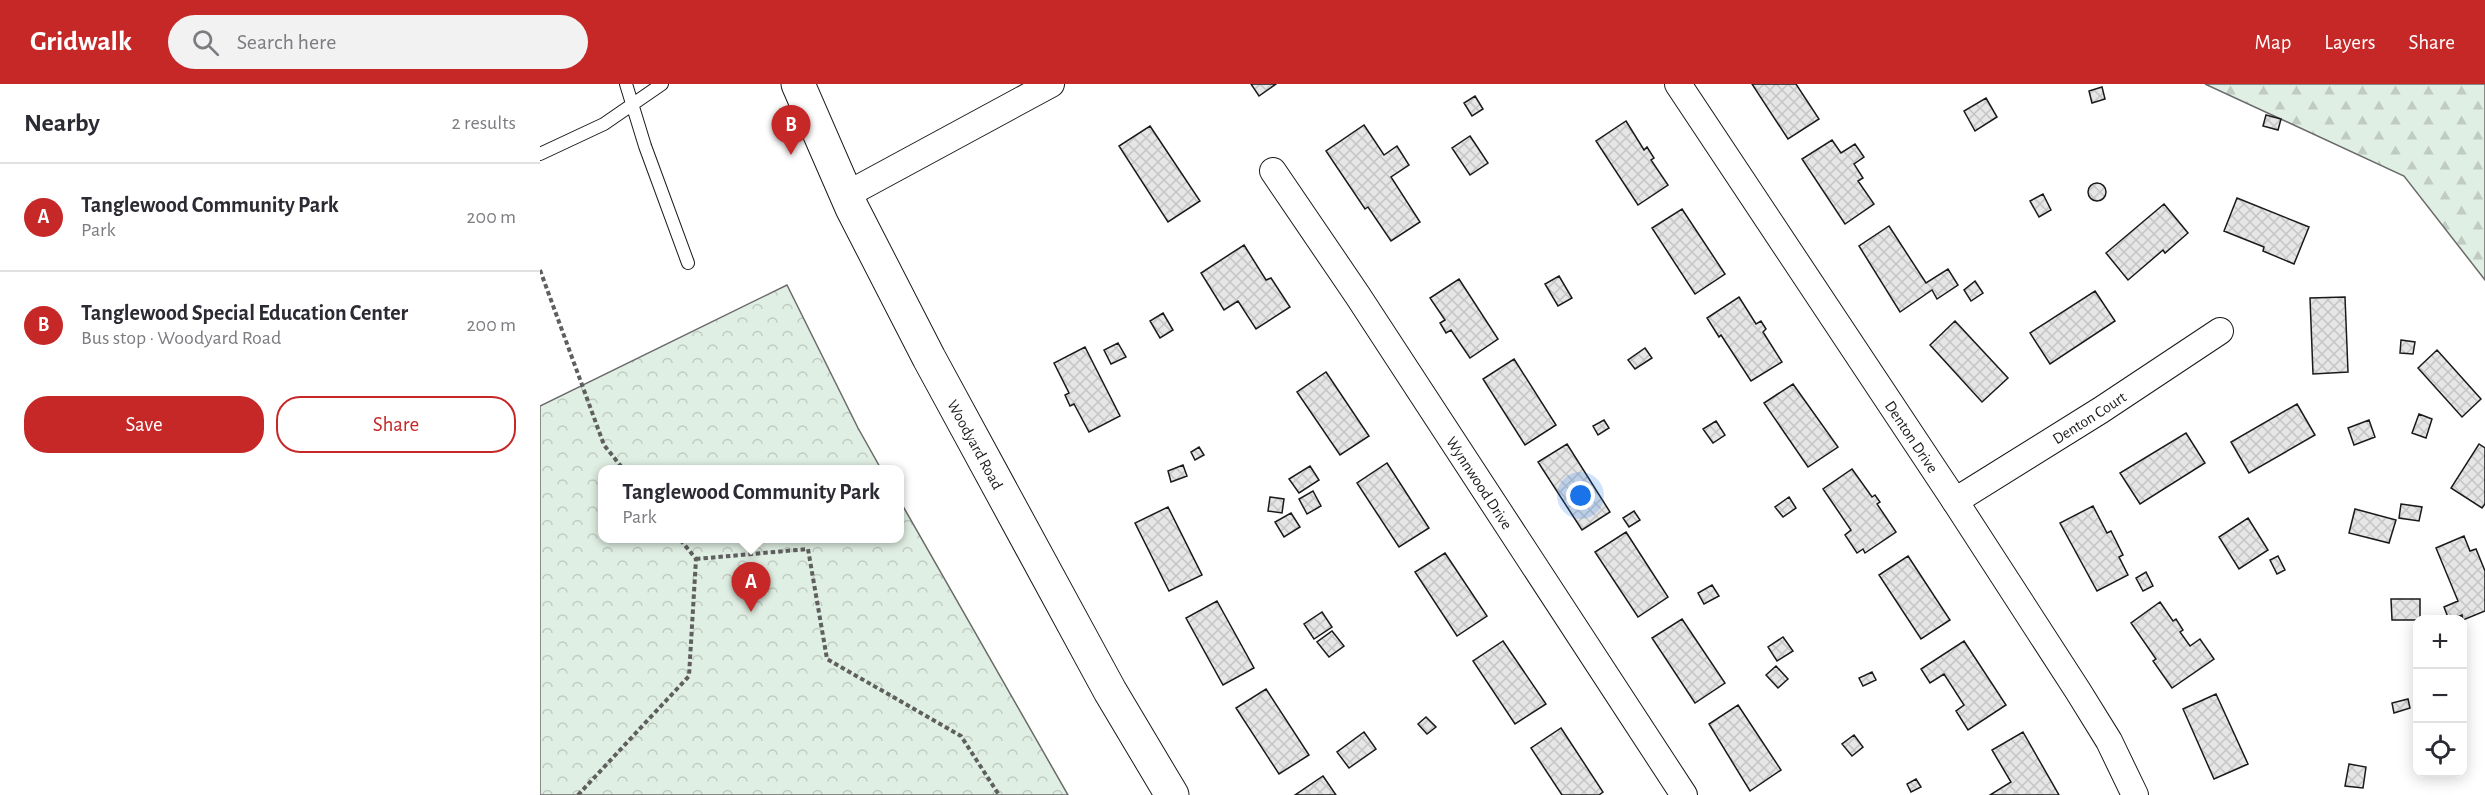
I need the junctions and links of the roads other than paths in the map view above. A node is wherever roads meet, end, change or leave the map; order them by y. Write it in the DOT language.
graph roads {
  1 [pos="626,84"];
  2 [pos="662,84"];
  3 [pos="798,84"];
  4 [pos="1051,84"];
  5 [pos="1678,84"];
  6 [pos="632,105"];
  7 [pos="540,154"];
  8 [pos="1273,171"];
  9 [pos="846,195"];
  10 [pos="688,263"];
  11 [pos="2220,331"];
  12 [pos="1955,501"];
  13 [pos="1173,795"];
  14 [pos="1684,795"];
  15 [pos="2134,795"];
  1 -- 6 [label="lane"];
  2 -- 6 [label="lane"];
  3 -- 9 [label="main road, Woodyard Road"];
  4 -- 9 [label="street"];
  5 -- 12 [label="street, Denton Drive"];
  6 -- 7 [label="lane"];
  6 -- 10 [label="lane"];
  8 -- 14 [label="street, Wynnwood Drive"];
  9 -- 13 [label="main road, Woodyard Road"];
  11 -- 12 [label="street, Denton Court"];
  12 -- 15 [label="street, Denton Drive"];
}
